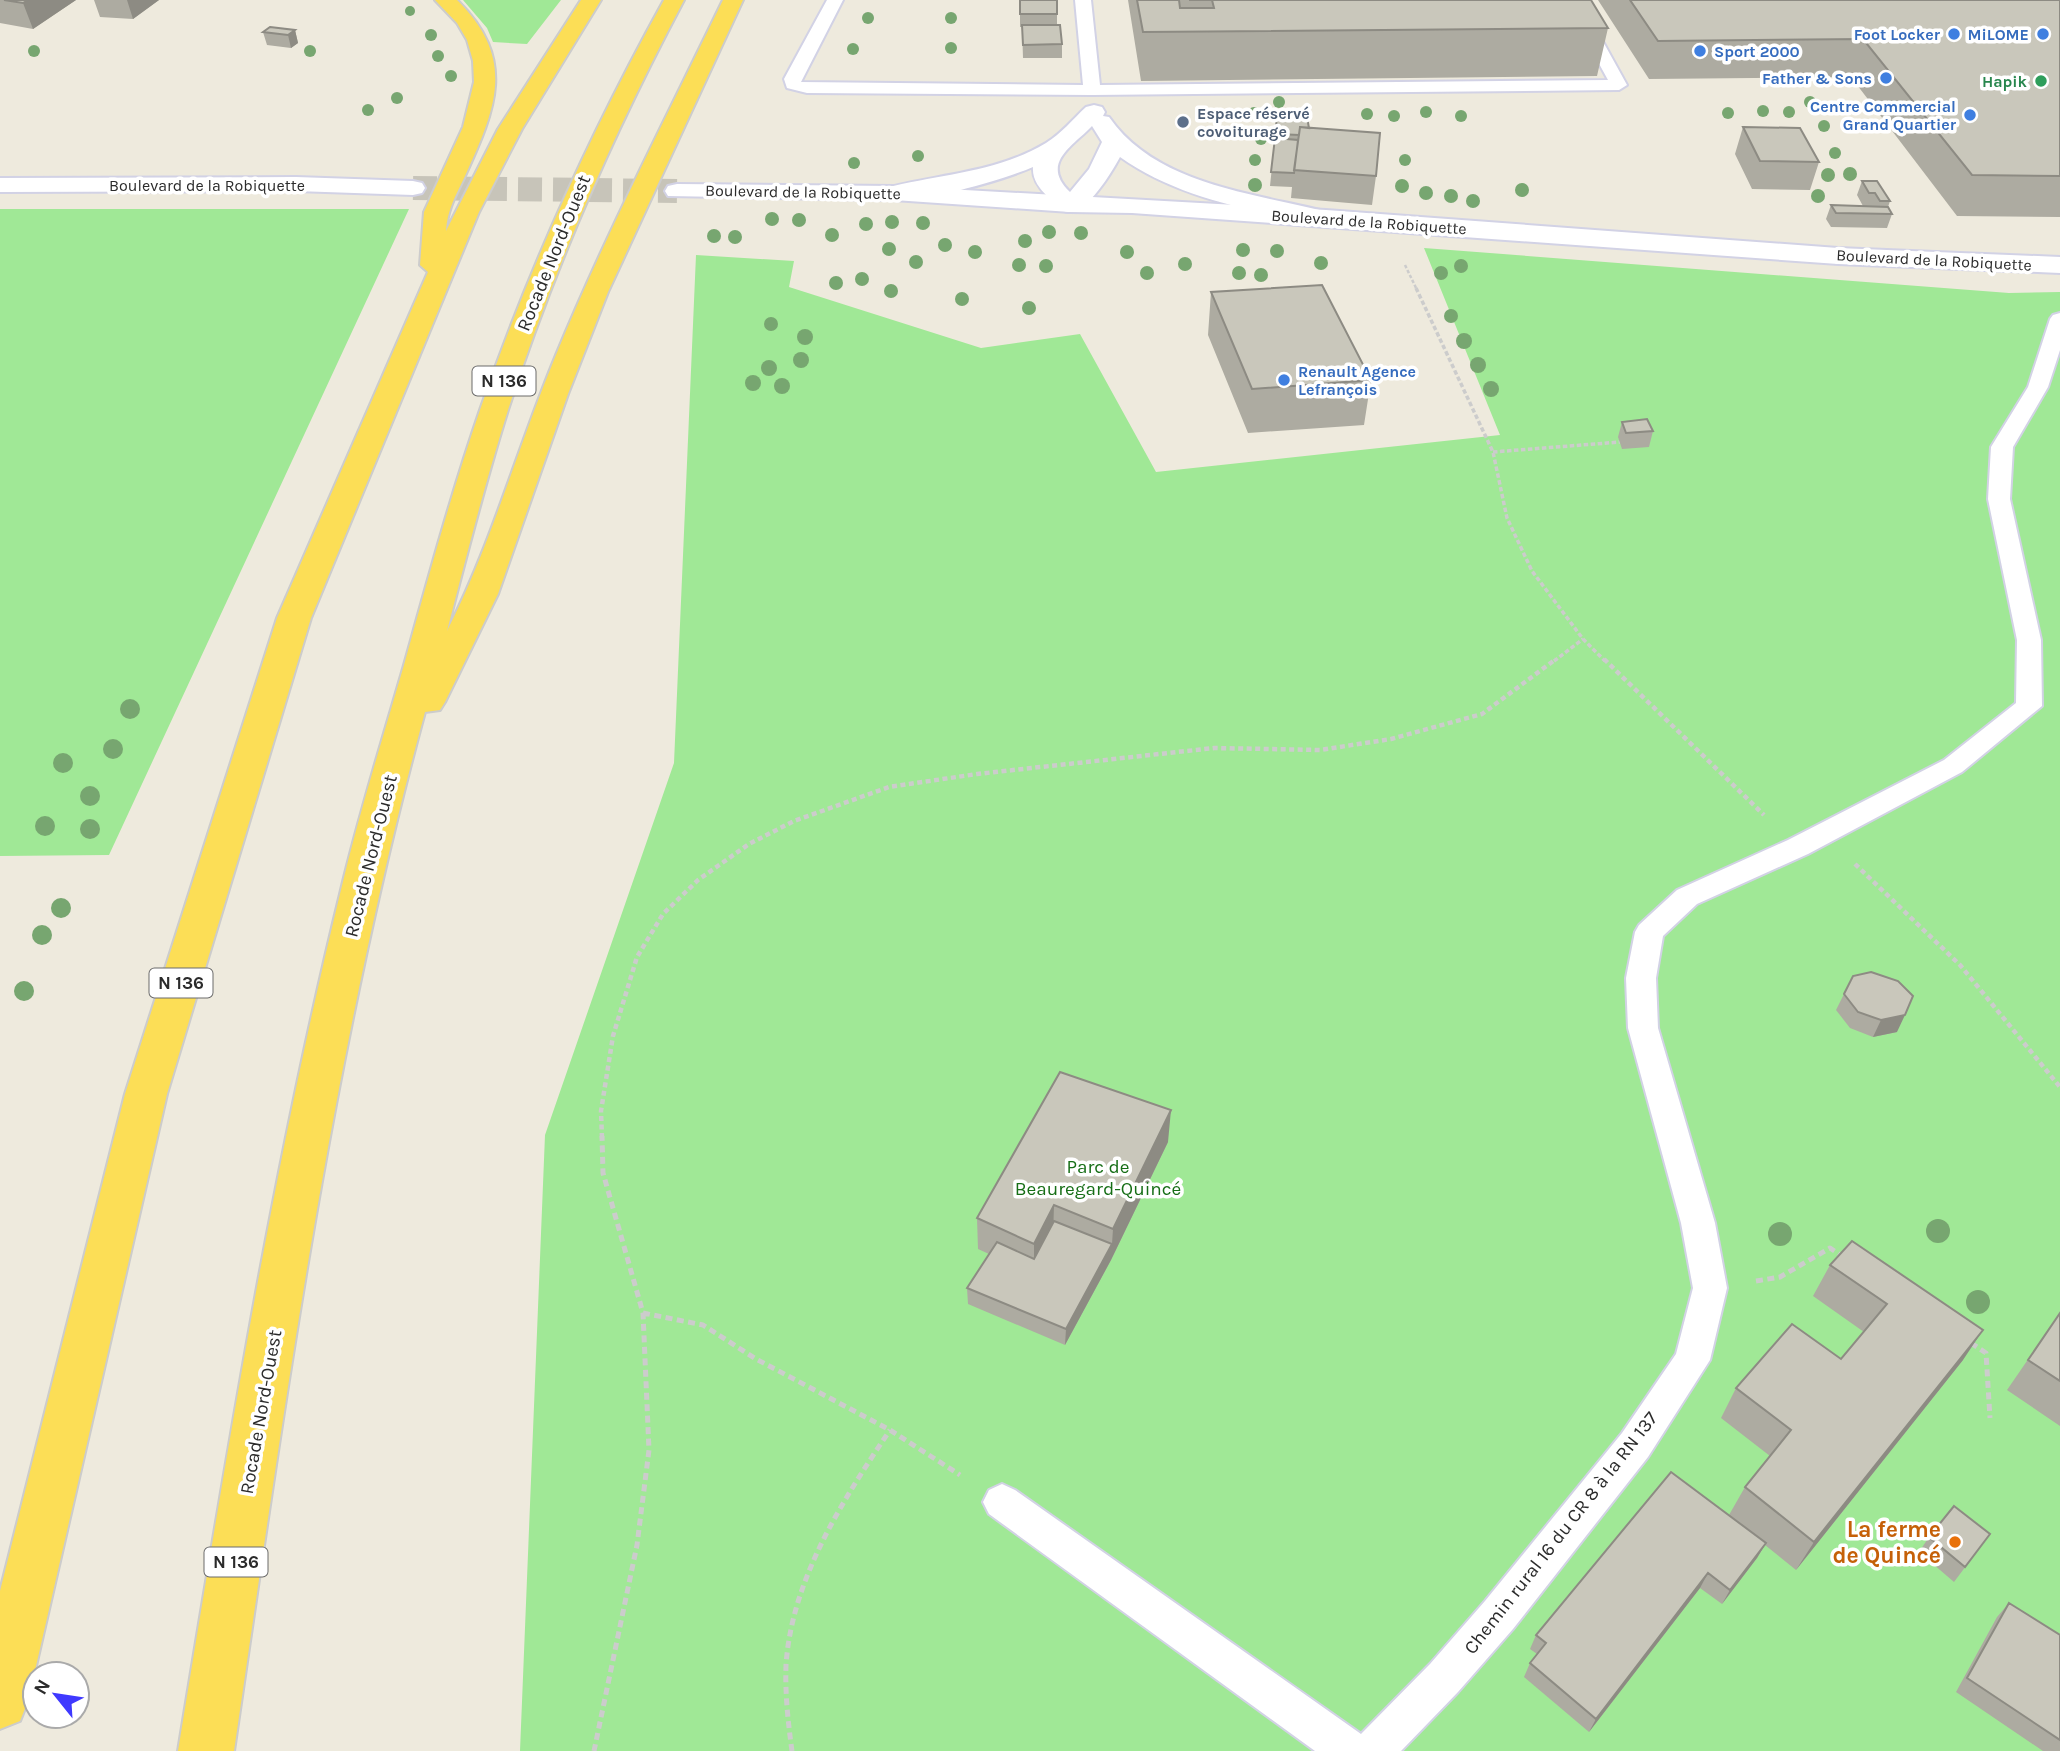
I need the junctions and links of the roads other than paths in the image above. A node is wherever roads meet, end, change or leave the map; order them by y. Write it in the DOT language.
graph roads {
  1 [pos="445,0"];
  2 [pos="592,0"];
  3 [pos="674,0"];
  4 [pos="733,0"];
  5 [pos="835,0"];
  6 [pos="1083,0"];
  7 [pos="1572,0"];
  8 [pos="1093,101"];
  9 [pos="1114,142"];
  10 [pos="1055,148"];
  11 [pos="0,185"];
  12 [pos="413,188"];
  13 [pos="677,191"];
  14 [pos="894,192"];
  15 [pos="1070,205"];
  16 [pos="1319,217"];
  17 [pos="2060,265"];
  18 [pos="432,288"];
  19 [pos="2060,319"];
  20 [pos="388,782"];
  21 [pos="1002,1502"];
  22 [pos="0,1701"];
  23 [pos="205,1751"];
  24 [pos="1349,1751"];
  25 [pos="1373,1751"];
  1 -- 18 [label="highway"];
  2 -- 18 [label="highway, N 136"];
  3 -- 20 [label="highway, Rocade Nord-Ouest / N 136"];
  4 -- 20 [label="highway"];
  5 -- 8 [label="lane"];
  6 -- 8 [label="lane"];
  7 -- 8 [label="lane"];
  8 -- 9 [label="main road"];
  8 -- 10 [label="main road"];
  9 -- 15 [label="main road"];
  9 -- 16 [label="main road"];
  10 -- 14 [label="main road"];
  10 -- 15 [label="main road"];
  11 -- 12 [label="main road, Boulevard de la Robiquette"];
  13 -- 14 [label="main road, Boulevard de la Robiquette"];
  14 -- 15 [label="main road, Boulevard de la Robiquette"];
  15 -- 16 [label="main road, Boulevard de la Robiquette"];
  16 -- 17 [label="main road, Boulevard de la Robiquette"];
  18 -- 22 [label="highway, N 136"];
  19 -- 25 [label="lane, Chemin rural 16 du CR 8 à la RN 137"];
  20 -- 23 [label="highway, Rocade Nord-Ouest / N 136"];
  21 -- 24 [label="lane"];
}
